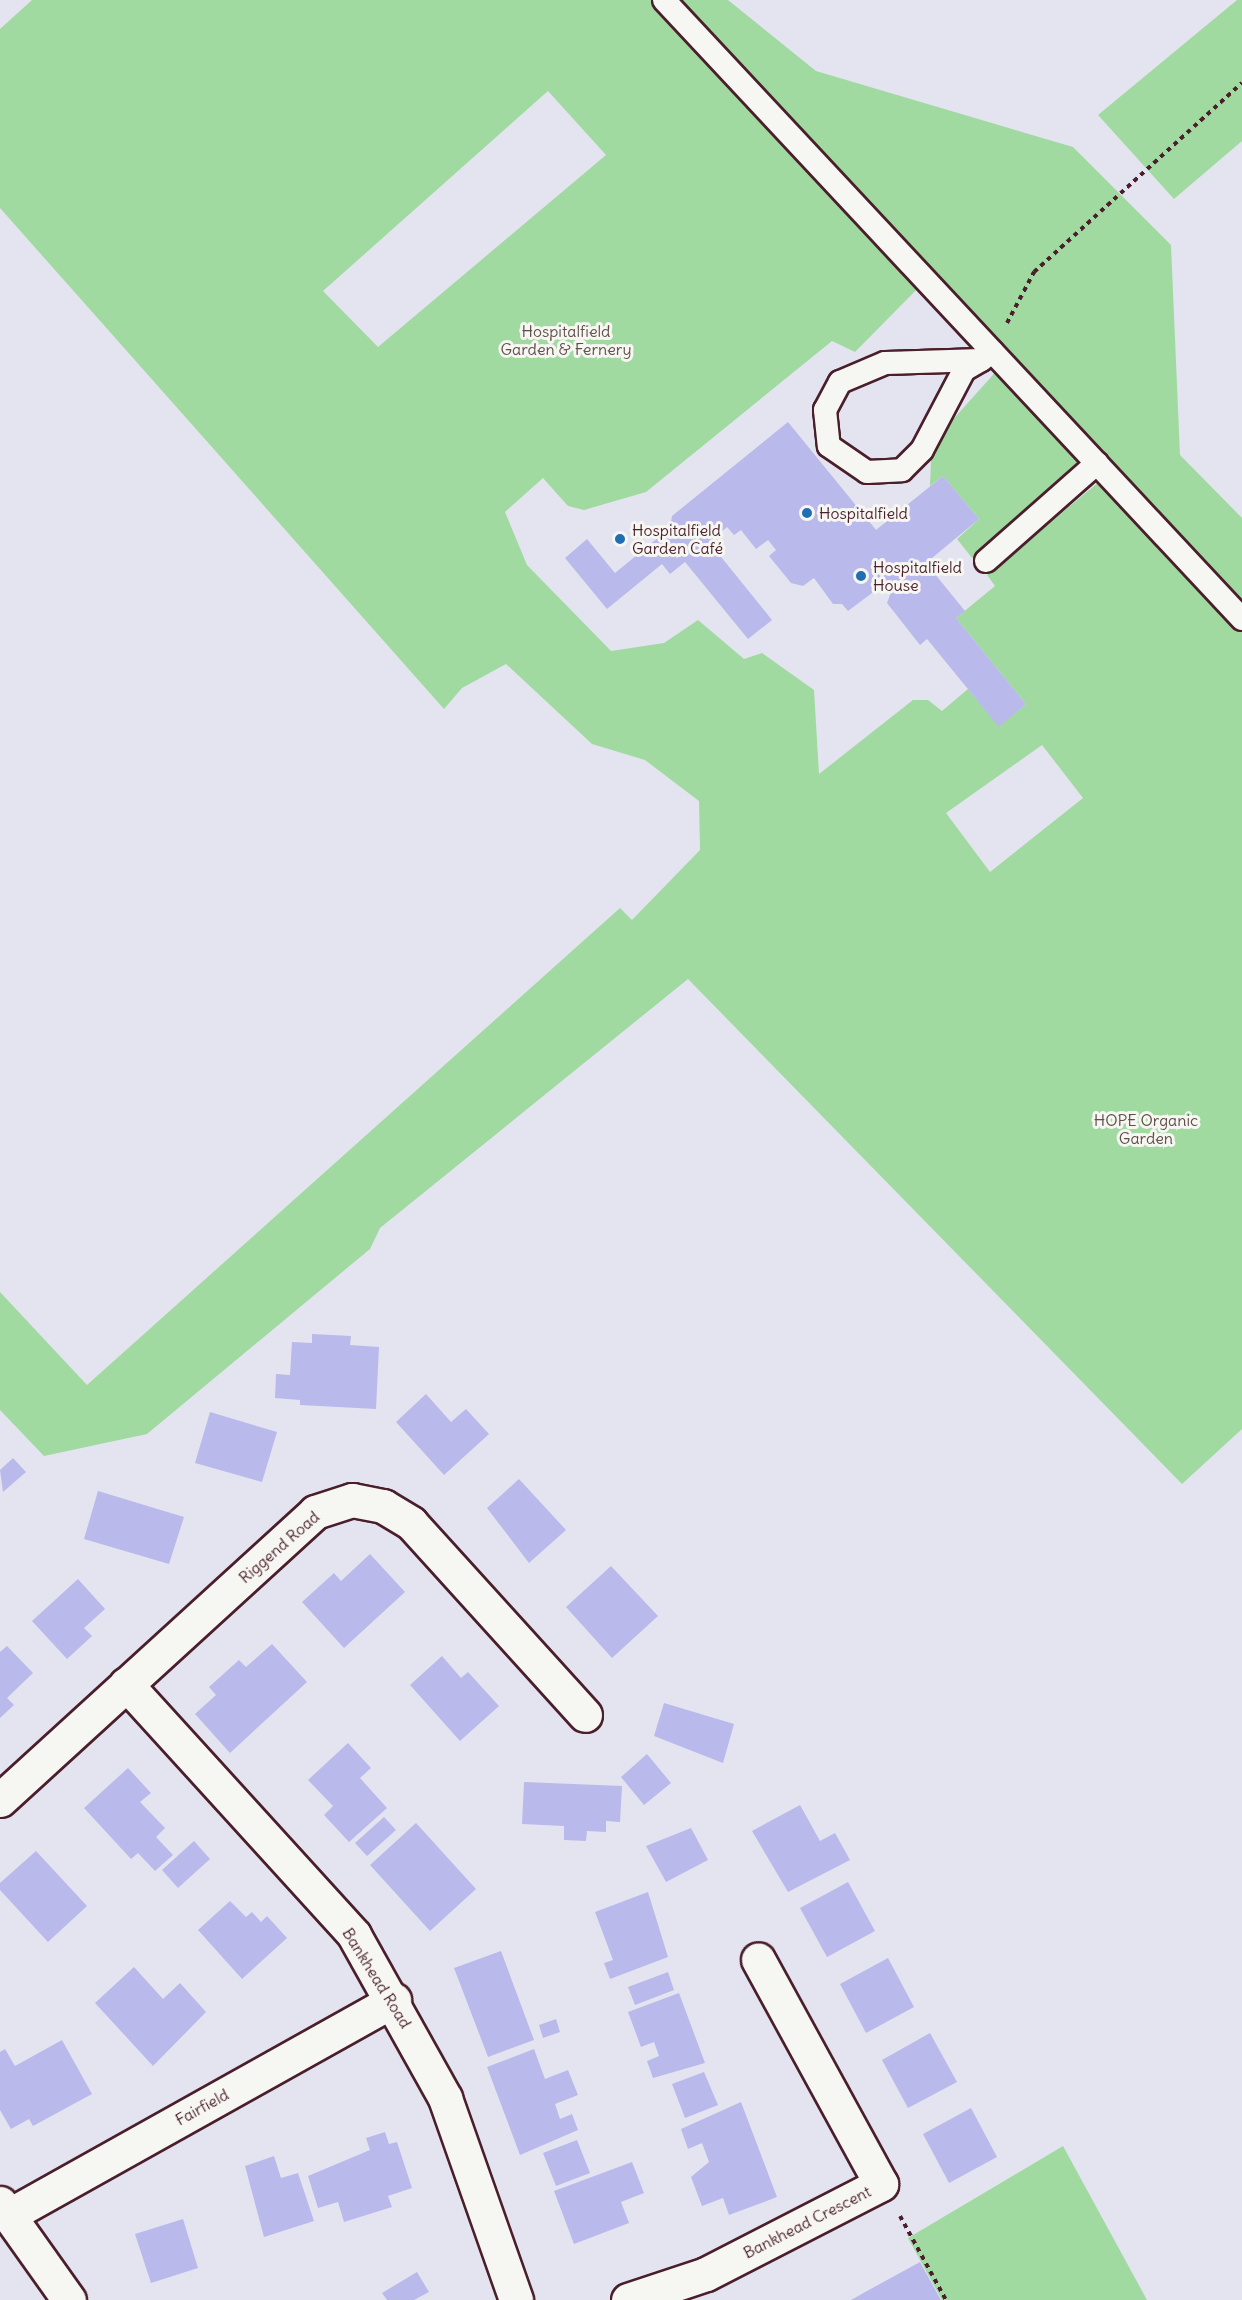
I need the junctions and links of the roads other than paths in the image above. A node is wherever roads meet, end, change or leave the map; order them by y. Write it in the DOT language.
graph roads {
  1 [pos="664,0"];
  2 [pos="986,356"];
  3 [pos="1096,463"];
  4 [pos="986,561"];
  5 [pos="1242,619"];
  6 [pos="126,1684"];
  7 [pos="585,1716"];
  8 [pos="0,1800"];
  9 [pos="758,1959"];
  10 [pos="394,2000"];
  11 [pos="5,2209"];
  12 [pos="69,2300"];
  13 [pos="516,2300"];
  14 [pos="628,2300"];
  1 -- 2 [label="lane"];
  2 -- 2 [label="lane"];
  2 -- 3 [label="lane"];
  3 -- 4 [label="lane"];
  3 -- 5 [label="lane"];
  6 -- 7 [label="street, Riggend Road"];
  6 -- 8 [label="street, Riggend Road"];
  6 -- 10 [label="street, Bankhead Road"];
  9 -- 14 [label="street, Bankhead Crescent"];
  10 -- 11 [label="street, Fairfield"];
  10 -- 13 [label="street, Bankhead Road"];
  11 -- 12 [label="street"];
}
